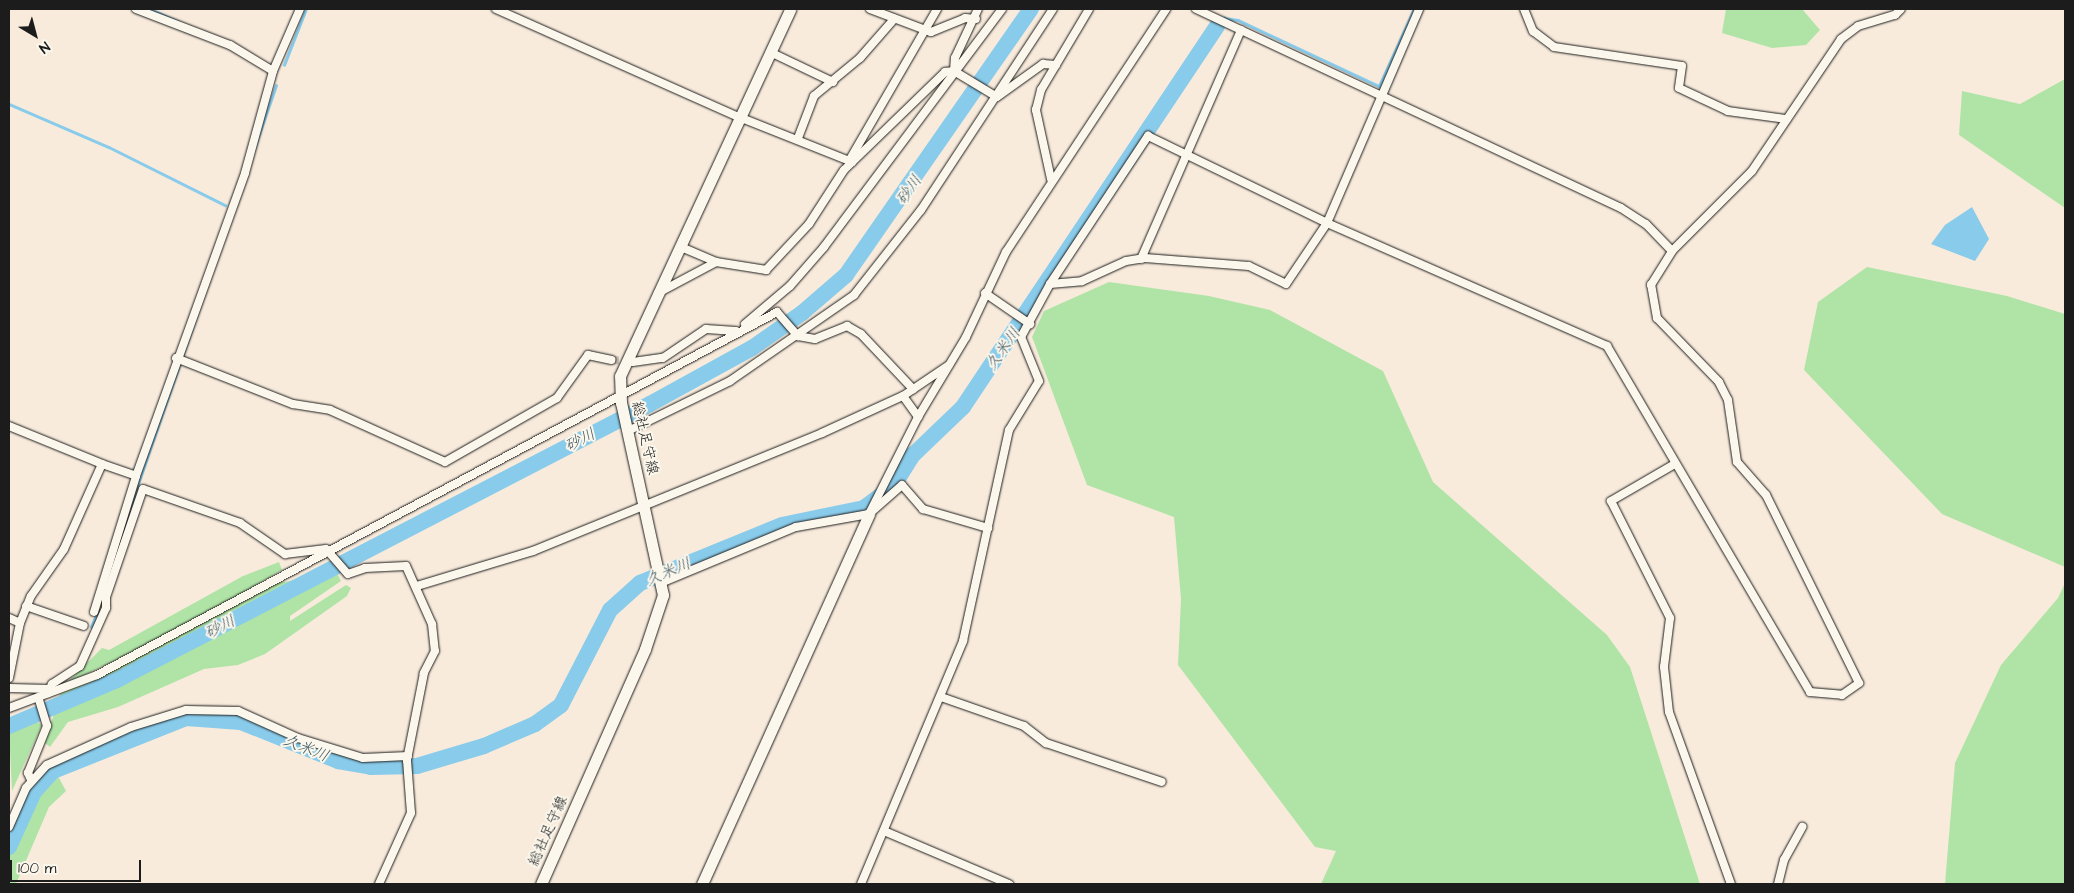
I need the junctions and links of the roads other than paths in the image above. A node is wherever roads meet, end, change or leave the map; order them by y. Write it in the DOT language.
graph roads {
  1 [pos="136,9"];
  2 [pos="300,9"];
  3 [pos="496,9"];
  4 [pos="790,9"];
  5 [pos="870,9"];
  6 [pos="937,9"];
  7 [pos="978,9"];
  8 [pos="1002,9"];
  9 [pos="1053,9"];
  10 [pos="1089,9"];
  11 [pos="1166,9"];
  12 [pos="1196,9"];
  13 [pos="1419,9"];
  14 [pos="1524,9"];
  15 [pos="1901,9"];
  16 [pos="881,11"];
  17 [pos="894,19"];
  18 [pos="976,19"];
  19 [pos="1241,30"];
  20 [pos="924,31"];
  21 [pos="770,52"];
  22 [pos="1056,65"];
  23 [pos="273,71"];
  24 [pos="954,71"];
  25 [pos="833,82"];
  26 [pos="1382,95"];
  27 [pos="997,97"];
  28 [pos="739,117"];
  29 [pos="1786,119"];
  30 [pos="798,138"];
  31 [pos="1187,154"];
  32 [pos="851,161"];
  33 [pos="1051,179"];
  34 [pos="1327,223"];
  35 [pos="681,247"];
  36 [pos="1672,251"];
  37 [pos="1141,259"];
  38 [pos="716,262"];
  39 [pos="1050,284"];
  40 [pos="782,292"];
  41 [pos="658,293"];
  42 [pos="985,293"];
  43 [pos="777,312"];
  44 [pos="1026,321"];
  45 [pos="737,331"];
  46 [pos="798,336"];
  47 [pos="180,359"];
  48 [pos="611,360"];
  49 [pos="632,362"];
  50 [pos="952,363"];
  51 [pos="913,389"];
  52 [pos="903,396"];
  53 [pos="621,399"];
  54 [pos="918,417"];
  55 [pos="9,426"];
  56 [pos="627,428"];
  57 [pos="102,464"];
  58 [pos="1674,465"];
  59 [pos="136,476"];
  60 [pos="138,486"];
  61 [pos="645,504"];
  62 [pos="871,509"];
  63 [pos="988,528"];
  64 [pos="333,555"];
  65 [pos="663,580"];
  66 [pos="417,586"];
  67 [pos="26,606"];
  68 [pos="94,612"];
  69 [pos="9,618"];
  70 [pos="20,623"];
  71 [pos="84,626"];
  72 [pos="10,669"];
  73 [pos="9,678"];
  74 [pos="9,688"];
  75 [pos="49,691"];
  76 [pos="941,697"];
  77 [pos="39,699"];
  78 [pos="9,708"];
  79 [pos="407,758"];
  80 [pos="31,780"];
  81 [pos="1162,782"];
  82 [pos="9,827"];
  83 [pos="1802,827"];
  84 [pos="884,831"];
  85 [pos="379,884"];
  86 [pos="541,884"];
  87 [pos="702,884"];
  88 [pos="861,884"];
  89 [pos="1009,884"];
  90 [pos="1731,884"];
  91 [pos="1778,884"];
  1 -- 23 [label="street"];
  2 -- 23 [label="street"];
  3 -- 28 [label="street"];
  4 -- 21 [label="main road, 総社足守線"];
  5 -- 16 [label="street"];
  6 -- 20 [label="street"];
  7 -- 18 [label="street"];
  8 -- 24 [label="street"];
  9 -- 27 [label="street"];
  10 -- 22 [label="street"];
  11 -- 33 [label="street"];
  12 -- 19 [label="street"];
  13 -- 26 [label="street"];
  14 -- 29 [label="street"];
  15 -- 29 [label="street"];
  16 -- 17 [label="street"];
  17 -- 20 [label="street"];
  17 -- 25 [label="street"];
  18 -- 20 [label="street"];
  18 -- 24 [label="street"];
  19 -- 26 [label="street"];
  19 -- 31 [label="street"];
  20 -- 32 [label="street"];
  21 -- 25 [label="street"];
  21 -- 28 [label="main road, 総社足守線"];
  22 -- 27 [label="street"];
  22 -- 33 [label="street"];
  23 -- 47 [label="street"];
  24 -- 27 [label="street"];
  24 -- 32 [label="street"];
  24 -- 40 [label="street"];
  25 -- 30 [label="street"];
  26 -- 34 [label="street"];
  26 -- 36 [label="street"];
  27 -- 46 [label="street"];
  28 -- 30 [label="street"];
  28 -- 35 [label="main road, 総社足守線"];
  29 -- 36 [label="street"];
  30 -- 32 [label="street"];
  31 -- 34 [label="street"];
  31 -- 37 [label="street"];
  31 -- 39 [label="street"];
  32 -- 38 [label="street"];
  33 -- 42 [label="street"];
  34 -- 37 [label="street"];
  34 -- 58 [label="street"];
  35 -- 38 [label="street"];
  35 -- 41 [label="main road, 総社足守線"];
  36 -- 58 [label="street"];
  37 -- 39 [label="street"];
  38 -- 41 [label="street"];
  39 -- 44 [label="street"];
  40 -- 43 [label="street"];
  40 -- 45 [label="street"];
  41 -- 53 [label="main road, 総社足守線"];
  42 -- 44 [label="street"];
  42 -- 50 [label="street"];
  43 -- 45 [label="street"];
  43 -- 46 [label="street"];
  44 -- 63 [label="street"];
  45 -- 49 [label="street"];
  45 -- 53 [label="street"];
  46 -- 51 [label="street"];
  46 -- 56 [label="street"];
  47 -- 48 [label="street"];
  47 -- 59 [label="street"];
  50 -- 51 [label="street"];
  50 -- 54 [label="street"];
  51 -- 52 [label="street"];
  52 -- 54 [label="street"];
  52 -- 61 [label="street"];
  53 -- 56 [label="main road, 総社足守線"];
  53 -- 64 [label="street"];
  54 -- 62 [label="street"];
  55 -- 57 [label="street"];
  56 -- 61 [label="main road, 総社足守線"];
  57 -- 59 [label="street"];
  57 -- 67 [label="street"];
  58 -- 90 [label="street"];
  59 -- 60 [label="street"];
  60 -- 64 [label="street"];
  60 -- 68 [label="street"];
  60 -- 75 [label="street"];
  61 -- 65 [label="main road, 総社足守線"];
  61 -- 66 [label="street"];
  62 -- 63 [label="street"];
  62 -- 65 [label="street"];
  62 -- 87 [label="main road"];
  63 -- 76 [label="street"];
  64 -- 66 [label="street"];
  64 -- 75 [label="street"];
  65 -- 86 [label="main road, 総社足守線"];
  66 -- 79 [label="street"];
  67 -- 70 [label="street"];
  67 -- 71 [label="street"];
  69 -- 70 [label="street"];
  70 -- 72 [label="street"];
  72 -- 73 [label="street"];
  74 -- 75 [label="street"];
  75 -- 77 [label="street"];
  76 -- 81 [label="street"];
  76 -- 84 [label="street"];
  77 -- 78 [label="street"];
  77 -- 80 [label="street"];
  79 -- 80 [label="street"];
  79 -- 85 [label="street"];
  80 -- 82 [label="street"];
  83 -- 91 [label="street"];
  84 -- 88 [label="street"];
  84 -- 89 [label="street"];
}
